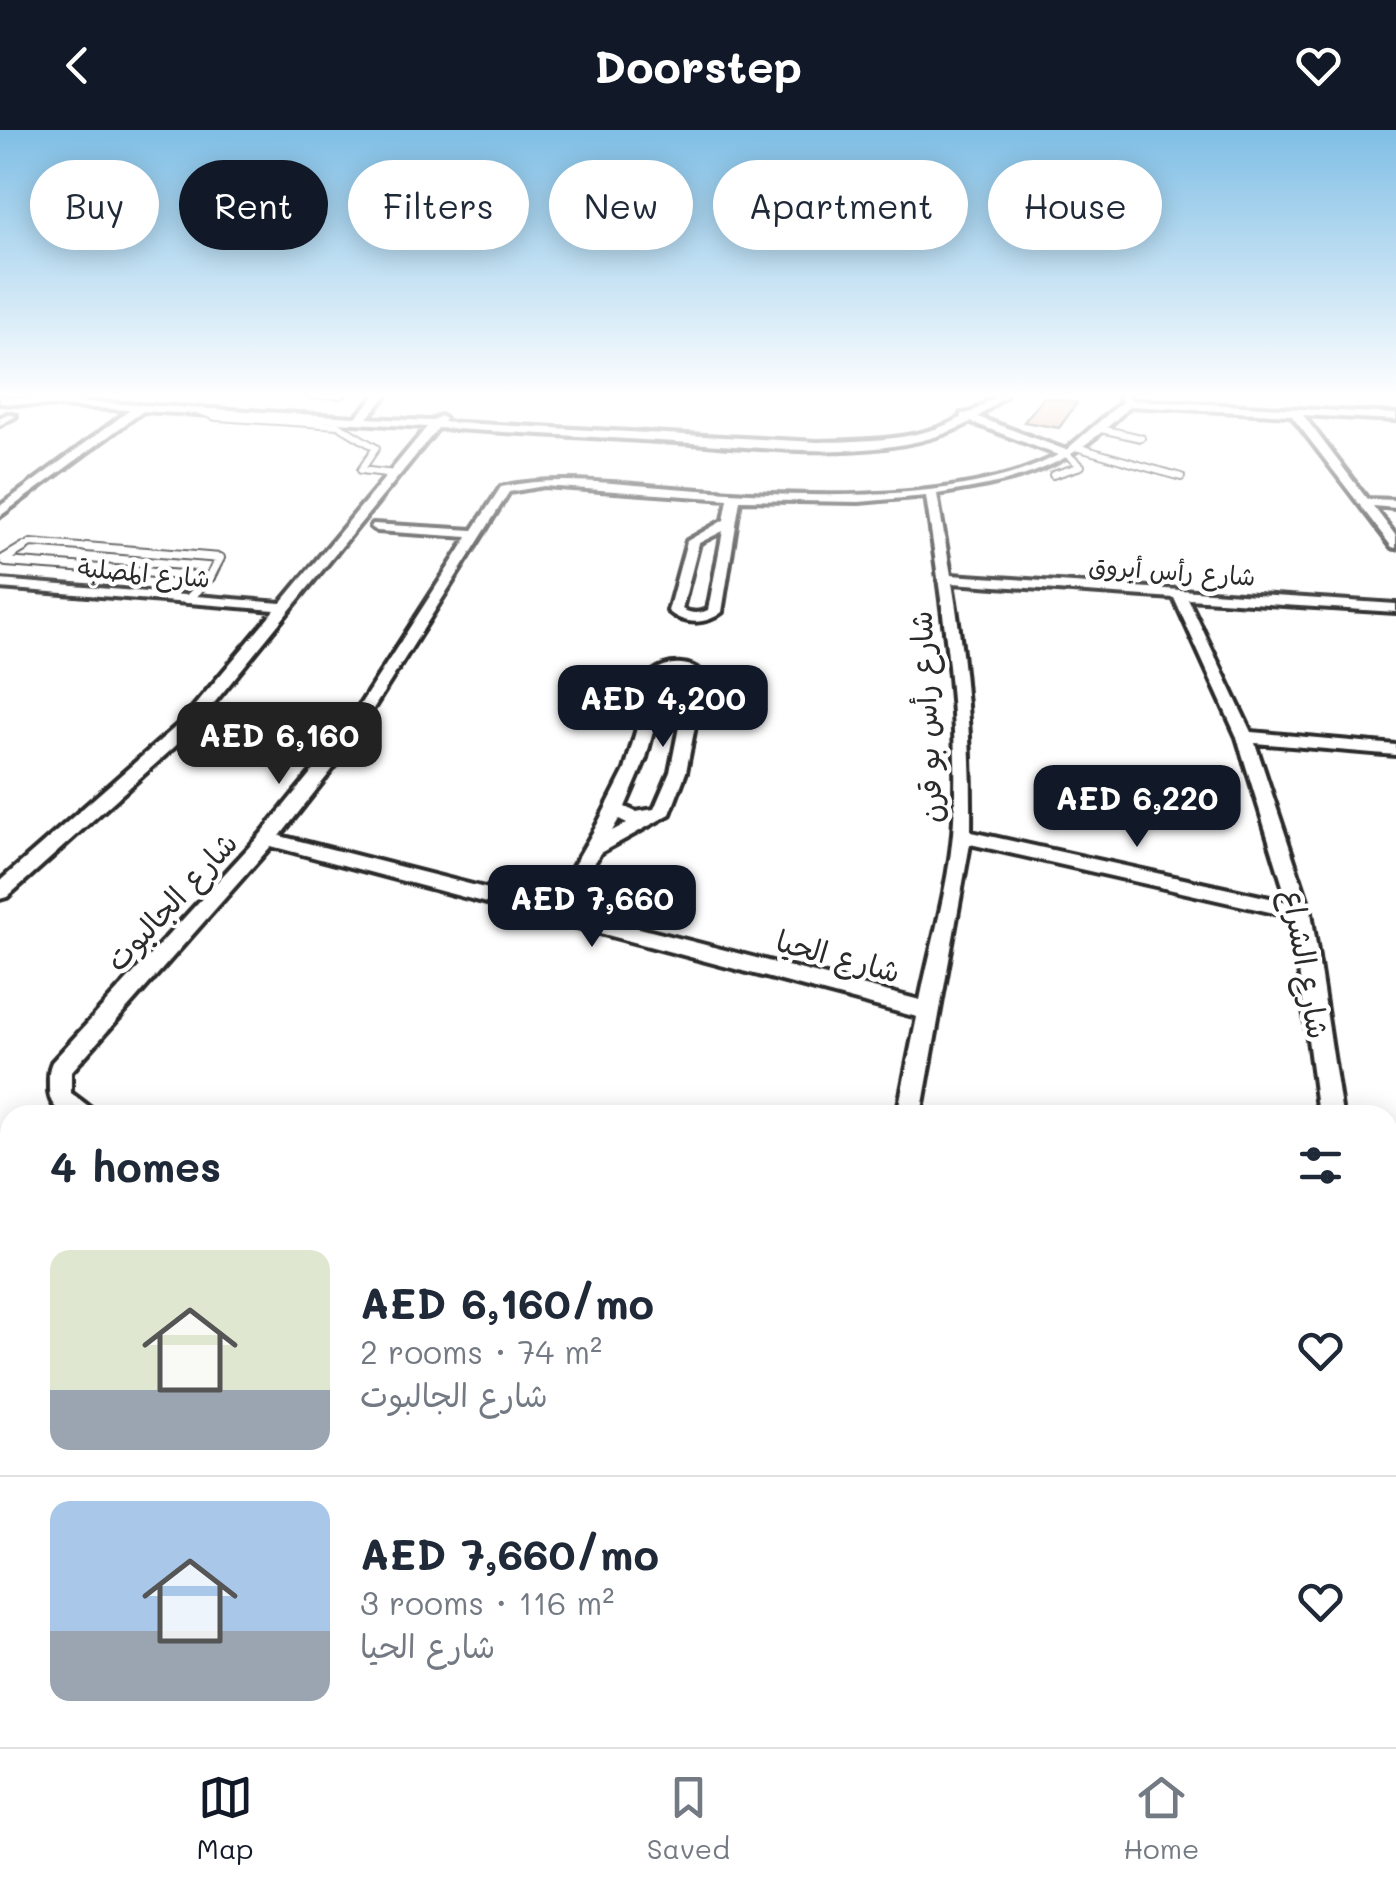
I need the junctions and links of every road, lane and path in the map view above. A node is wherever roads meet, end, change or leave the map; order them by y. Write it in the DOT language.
graph roads {
  1 [pos="40,470"];
  2 [pos="53,470"];
  3 [pos="366,470"];
  4 [pos="398,470"];
  5 [pos="1025,470"];
  6 [pos="1067,470"];
  7 [pos="1154,470"];
  8 [pos="1340,470"];
  9 [pos="395,474"];
  10 [pos="1053,475"];
  11 [pos="1180,477"];
  12 [pos="931,492"];
  13 [pos="735,494"];
  14 [pos="0,498"];
  15 [pos="1364,502"];
  16 [pos="1396,504"];
  17 [pos="0,512"];
  18 [pos="730,522"];
  19 [pos="377,527"];
  20 [pos="478,534"];
  21 [pos="693,540"];
  22 [pos="729,542"];
  23 [pos="1396,544"];
  24 [pos="210,576"];
  25 [pos="946,579"];
  26 [pos="0,584"];
  27 [pos="1179,594"];
  28 [pos="188,599"];
  29 [pos="284,607"];
  30 [pos="1396,608"];
  31 [pos="186,727"];
  32 [pos="1245,737"];
  33 [pos="340,748"];
  34 [pos="1396,750"];
  35 [pos="613,808"];
  36 [pos="652,817"];
  37 [pos="962,836"];
  38 [pos="267,838"];
  39 [pos="591,850"];
  40 [pos="0,892"];
  41 [pos="1301,912"];
  42 [pos="556,915"];
  43 [pos="929,1011"];
  44 [pos="69,1105"];
  45 [pos="910,1105"];
  46 [pos="1329,1105"];
  1 -- 14 [label="street"];
  2 -- 17 [label="street"];
  3 -- 9 [label="lane"];
  4 -- 9 [label="street"];
  5 -- 12 [label="street"];
  6 -- 10 [label="lane"];
  7 -- 11 [label="lane"];
  8 -- 15 [label="street"];
  9 -- 29 [label="street"];
  12 -- 13 [label="street"];
  12 -- 25 [label="street, شارع رأس بو قرن"];
  13 -- 18 [label="street"];
  13 -- 20 [label="street, شارع الجالبوت"];
  15 -- 16 [label="street"];
  15 -- 23 [label="street"];
  18 -- 21 [label="street"];
  18 -- 22 [label="street"];
  19 -- 20 [label="street"];
  20 -- 33 [label="street, شارع الجالبوت"];
  21 -- 22 [label="street"];
  21 -- 22 [label="street"];
  24 -- 24 [label="lane"];
  24 -- 28 [label="lane"];
  25 -- 27 [label="street, شارع رأس أبروق"];
  25 -- 37 [label="street, شارع رأس بو قرن"];
  26 -- 28 [label="street, شارع المصلبة"];
  27 -- 30 [label="street, شارع رأس أبروق"];
  27 -- 32 [label="street, شارع الشراع"];
  28 -- 29 [label="street, شارع المصلبة"];
  29 -- 31 [label="street"];
  31 -- 33 [label="street"];
  31 -- 40 [label="street"];
  32 -- 34 [label="street"];
  32 -- 41 [label="street, شارع الشراع"];
  33 -- 38 [label="street, شارع الجالبوت"];
  35 -- 36 [label="street"];
  35 -- 36 [label="street"];
  35 -- 39 [label="street"];
  36 -- 39 [label="street"];
  37 -- 41 [label="street"];
  37 -- 43 [label="street, شارع رأس بو قرن"];
  38 -- 42 [label="street, شارع الحيا"];
  38 -- 44 [label="street, شارع الجالبوت"];
  39 -- 42 [label="street"];
  41 -- 46 [label="street, شارع الشراع"];
  42 -- 43 [label="street, شارع الحيا"];
  43 -- 45 [label="street, شارع رأس بو قرن"];
}
